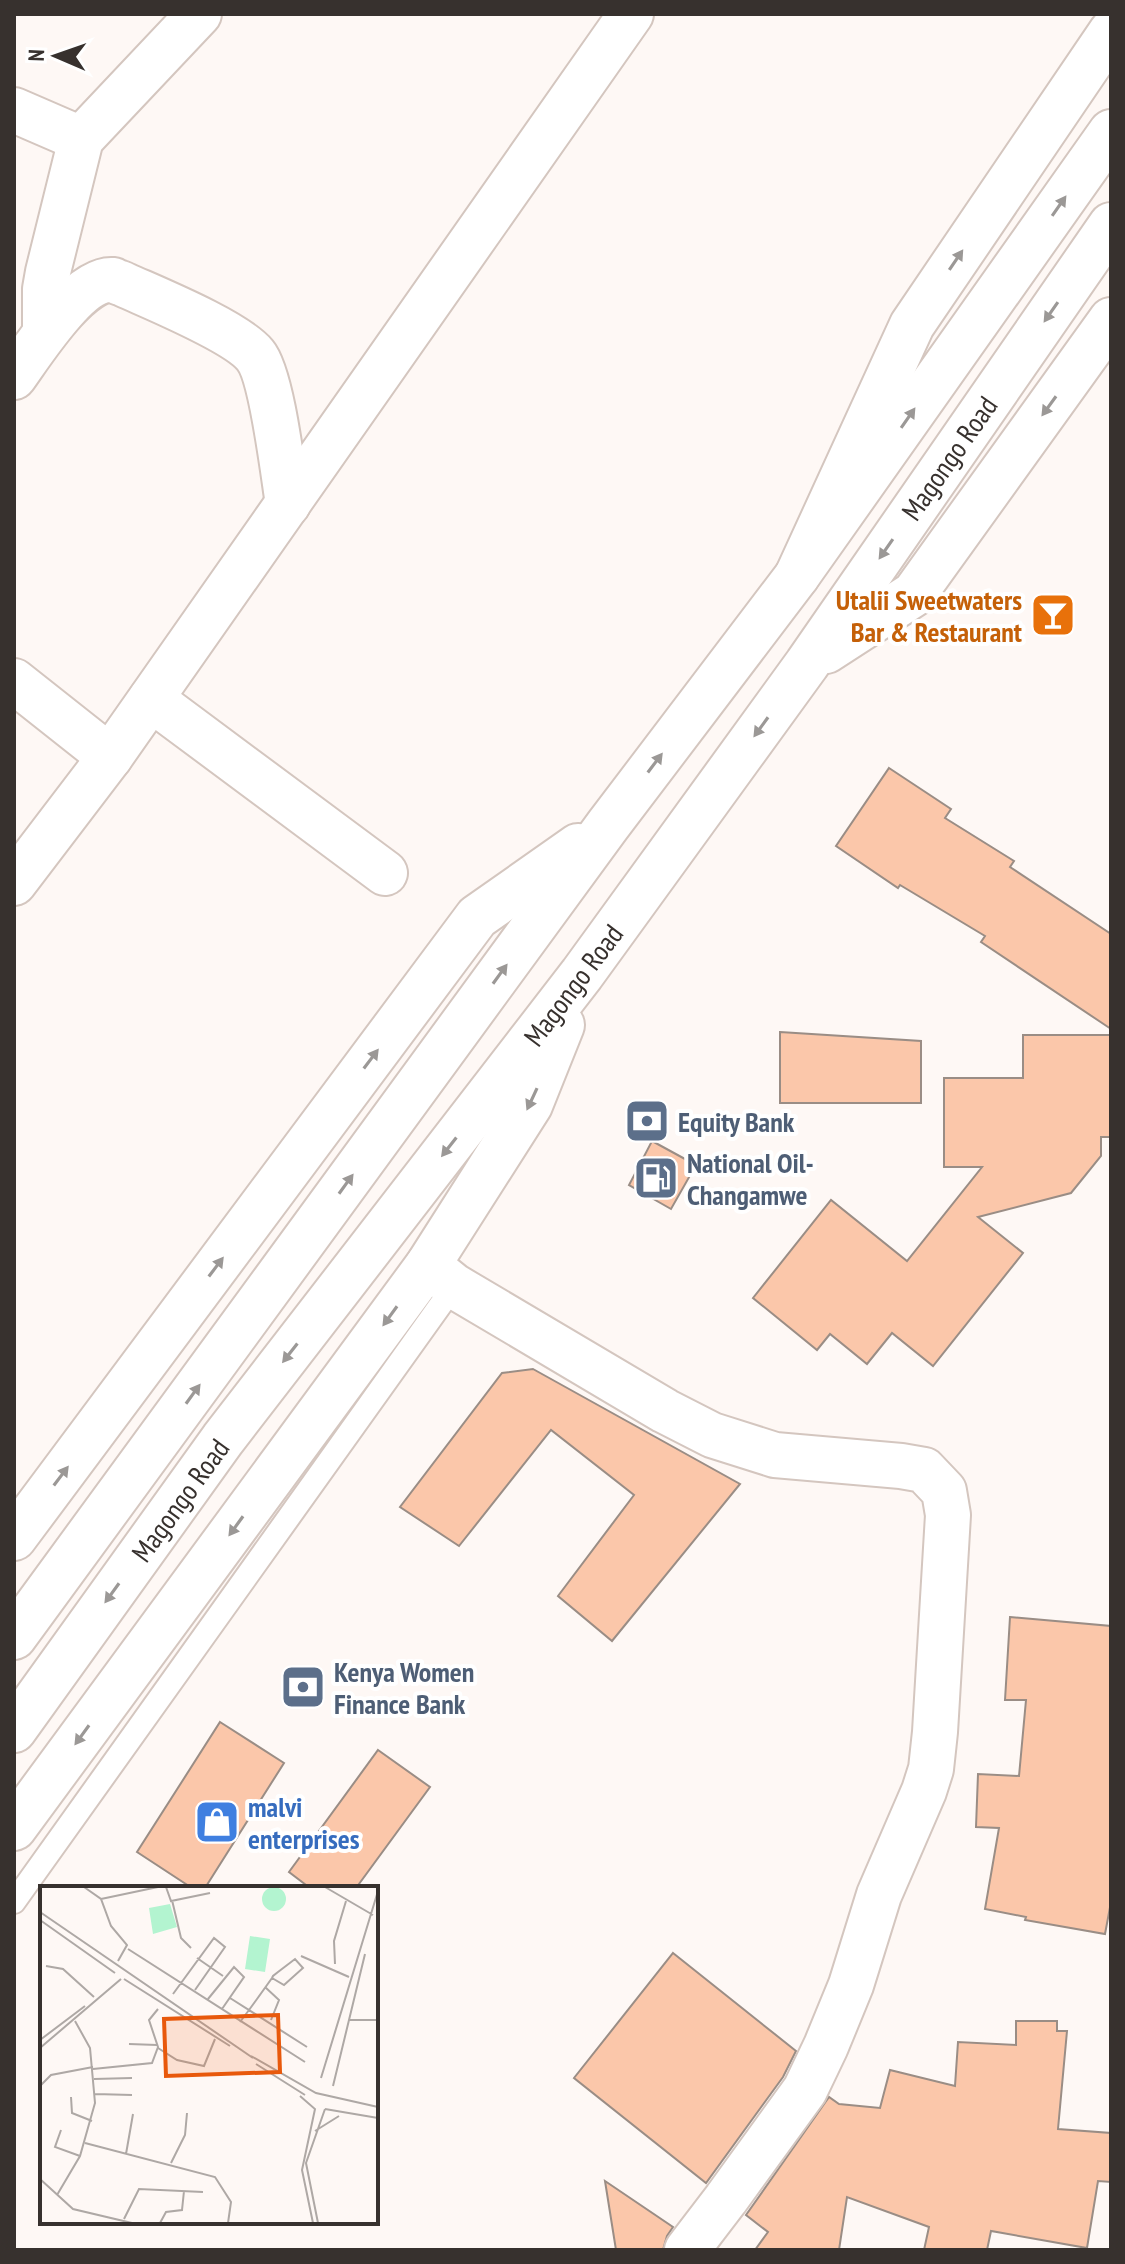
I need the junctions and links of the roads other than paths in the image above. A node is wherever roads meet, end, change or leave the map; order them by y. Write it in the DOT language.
graph roads {
  1 [pos="199,14"];
  2 [pos="631,14"];
  3 [pos="1111,32"];
  4 [pos="14,110"];
  5 [pos="1111,132"];
  6 [pos="81,139"];
  7 [pos="1111,225"];
  8 [pos="1111,320"];
  9 [pos="45,333"];
  10 [pos="14,377"];
  11 [pos="288,504"];
  12 [pos="797,576"];
  13 [pos="807,664"];
  14 [pos="14,681"];
  15 [pos="151,699"];
  16 [pos="110,757"];
  17 [pos="608,825"];
  18 [pos="385,873"];
  19 [pos="14,883"];
  20 [pos="582,974"];
  21 [pos="441,1276"];
  22 [pos="14,1538"];
  23 [pos="14,1637"];
  24 [pos="14,1730"];
  25 [pos="14,1828"];
  26 [pos="14,1902"];
  27 [pos="687,2250"];
  1 -- 6 [label="main road"];
  2 -- 11 [label="main road"];
  12 -- 3 [label="main road, one-way"];
  4 -- 6 [label="main road"];
  12 -- 5 [label="main road, Magongo Road, one-way"];
  6 -- 9 [label="main road"];
  7 -- 13 [label="main road, Magongo Road, one-way"];
  8 -- 13 [label="main road, one-way"];
  9 -- 10 [label="main road"];
  9 -- 11 [label="main road"];
  11 -- 15 [label="main road"];
  17 -- 12 [label="main road, Magongo Road, one-way"];
  13 -- 20 [label="main road, Magongo Road, one-way"];
  14 -- 16 [label="main road"];
  15 -- 16 [label="main road"];
  15 -- 18 [label="main road"];
  16 -- 19 [label="main road"];
  22 -- 17 [label="main road, one-way"];
  23 -- 17 [label="main road, Magongo Road, one-way"];
  20 -- 21 [label="main road, one-way"];
  20 -- 24 [label="main road, Magongo Road, one-way"];
  21 -- 25 [label="main road, one-way"];
  21 -- 26 [label="lane"];
  21 -- 27 [label="main road"];
}
